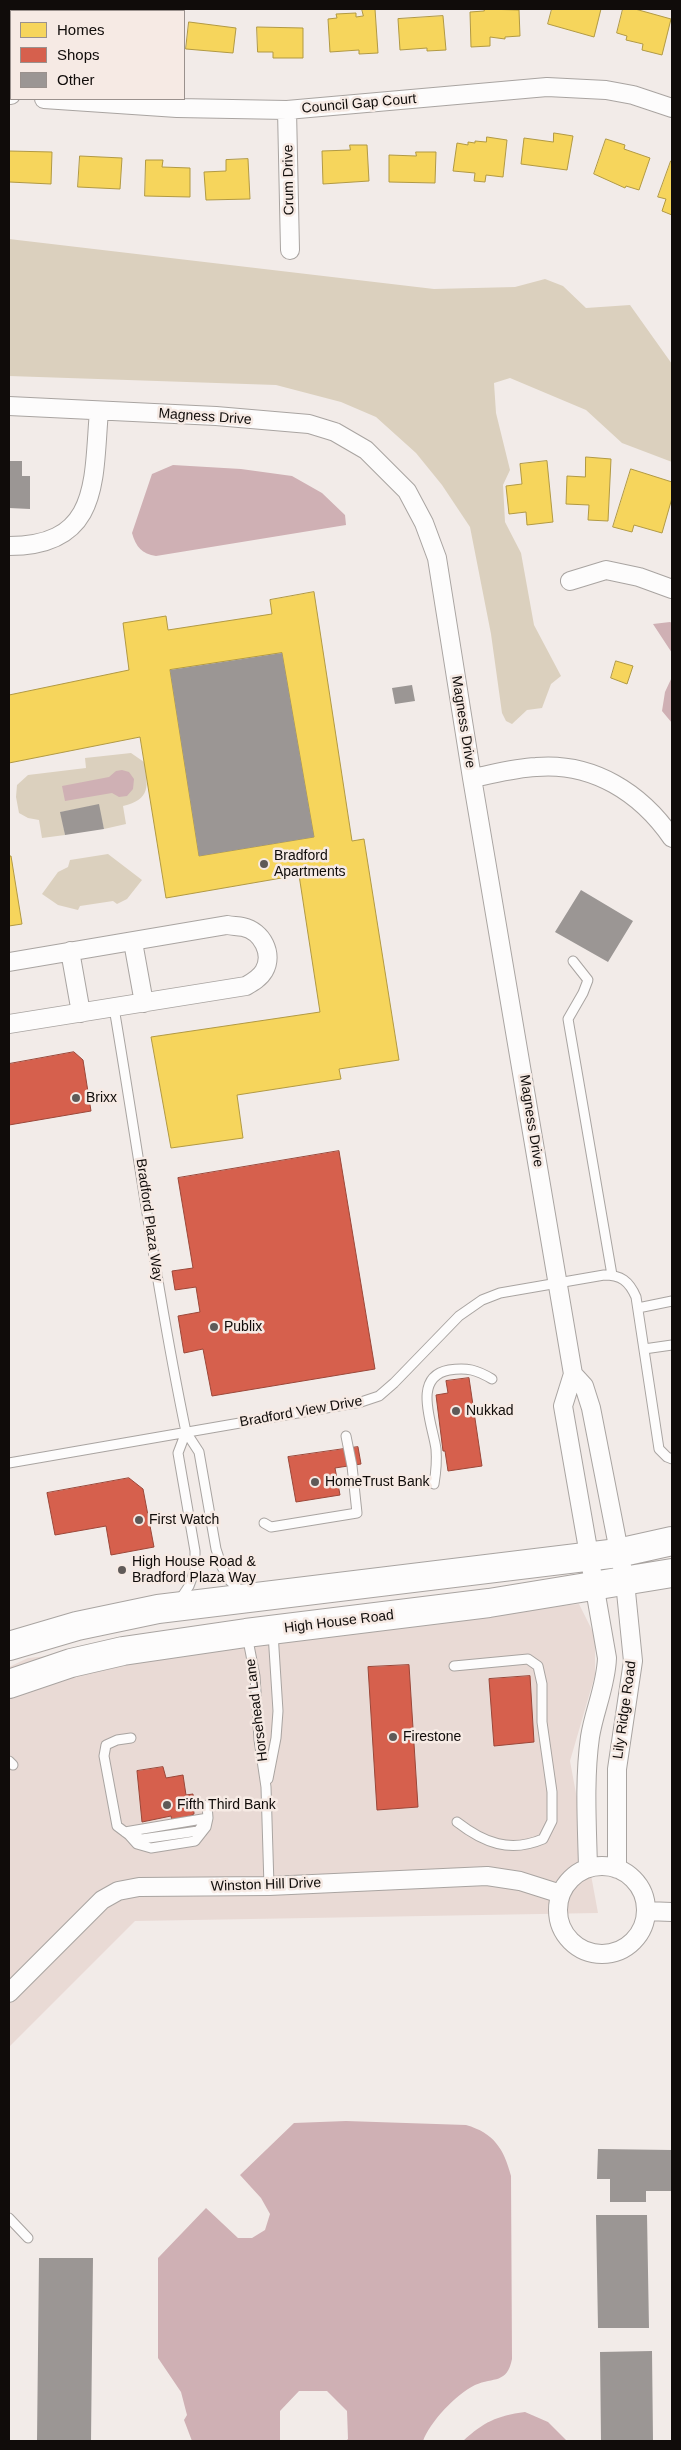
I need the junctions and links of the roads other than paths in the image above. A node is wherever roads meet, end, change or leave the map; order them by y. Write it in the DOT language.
graph roads {
  1 [pos="59,100"];
  2 [pos="672,108"];
  3 [pos="287,110"];
  4 [pos="290,250"];
  5 [pos="9,406"];
  6 [pos="99,411"];
  7 [pos="9,546"];
  8 [pos="570,581"];
  9 [pos="672,589"];
  10 [pos="472,778"];
  11 [pos="672,838"];
  12 [pos="133,942"];
  13 [pos="70,952"];
  14 [pos="574,961"];
  15 [pos="9,962"];
  16 [pos="144,1003"];
  17 [pos="114,1008"];
  18 [pos="81,1013"];
  19 [pos="9,1024"];
  20 [pos="612,1275"];
  21 [pos="557,1285"];
  22 [pos="672,1302"];
  23 [pos="638,1308"];
  24 [pos="672,1345"];
  25 [pos="644,1349"];
  26 [pos="573,1374"];
  27 [pos="492,1379"];
  28 [pos="186,1432"];
  29 [pos="346,1436"];
  30 [pos="672,1459"];
  31 [pos="9,1463"];
  32 [pos="434,1484"];
  33 [pos="264,1523"];
  34 [pos="672,1541"];
  35 [pos="618,1553"];
  36 [pos="590,1556"];
  37 [pos="672,1573"];
  38 [pos="624,1582"];
  39 [pos="595,1587"];
  40 [pos="248,1598"];
  41 [pos="174,1608"];
  42 [pos="259,1631"];
  43 [pos="9,1646"];
  44 [pos="454,1666"];
  45 [pos="9,1684"];
  46 [pos="130,1738"];
  47 [pos="266,1787"];
  48 [pos="208,1804"];
  49 [pos="208,1818"];
  50 [pos="456,1822"];
  51 [pos="127,1834"];
  52 [pos="588,1868"];
  53 [pos="617,1869"];
  54 [pos="269,1886"];
  55 [pos="561,1894"];
  56 [pos="646,1911"];
  57 [pos="672,1912"];
  58 [pos="9,1993"];
  59 [pos="9,2218"];
  60 [pos="28,2238"];
  1 -- 3 [label="street, Council Gap Court"];
  2 -- 3 [label="street, Council Gap Court"];
  3 -- 4 [label="street, Crum Drive"];
  5 -- 6 [label="street, Magness Drive"];
  6 -- 7 [label="street"];
  6 -- 10 [label="street, Magness Drive"];
  8 -- 9 [label="street"];
  10 -- 11 [label="street"];
  10 -- 21 [label="street, Magness Drive"];
  12 -- 13 [label="street"];
  12 -- 16 [label="street"];
  12 -- 16 [label="street"];
  13 -- 15 [label="street"];
  13 -- 18 [label="street"];
  14 -- 20 [label="lane"];
  16 -- 17 [label="street"];
  17 -- 18 [label="street"];
  17 -- 28 [label="lane, Bradford Plaza Way"];
  18 -- 19 [label="street"];
  20 -- 21 [label="lane, Bradford View Drive"];
  20 -- 23 [label="lane"];
  21 -- 26 [label="street, Magness Drive"];
  21 -- 28 [label="lane, Bradford View Drive"];
  22 -- 23 [label="lane"];
  23 -- 25 [label="lane"];
  24 -- 25 [label="lane"];
  25 -- 30 [label="lane"];
  26 -- 35 [label="street, Magness Drive"];
  26 -- 36 [label="street, Magness Drive"];
  27 -- 32 [label="lane"];
  28 -- 31 [label="lane, Bradford View Drive"];
  28 -- 40 [label="lane, Bradford Plaza Way"];
  28 -- 41 [label="lane, Bradford Plaza Way"];
  29 -- 33 [label="lane"];
  34 -- 35 [label="main road"];
  35 -- 36 [label="main road"];
  35 -- 38 [label="street, Lily Ridge Road"];
  36 -- 39 [label="street, Lily Ridge Road"];
  36 -- 40 [label="main road"];
  37 -- 38 [label="main road, High House Road"];
  38 -- 39 [label="main road, High House Road"];
  38 -- 53 [label="street, Lily Ridge Road"];
  39 -- 42 [label="main road, High House Road"];
  39 -- 52 [label="street, Lily Ridge Road"];
  40 -- 41 [label="main road"];
  41 -- 43 [label="main road"];
  42 -- 45 [label="main road, High House Road"];
  42 -- 47 [label="lane, Horsehead Lane"];
  42 -- 47 [label="lane, Horsehead Lane"];
  44 -- 50 [label="lane"];
  46 -- 51 [label="lane"];
  47 -- 54 [label="lane, Horsehead Lane"];
  48 -- 49 [label="lane"];
  49 -- 51 [label="lane"];
  49 -- 51 [label="lane"];
  52 -- 53 [label="street"];
  52 -- 55 [label="street"];
  53 -- 56 [label="street"];
  54 -- 55 [label="street, Winston Hill Drive"];
  54 -- 58 [label="street, Winston Hill Drive"];
  55 -- 56 [label="street"];
  56 -- 57 [label="street"];
  59 -- 60 [label="lane"];
}
